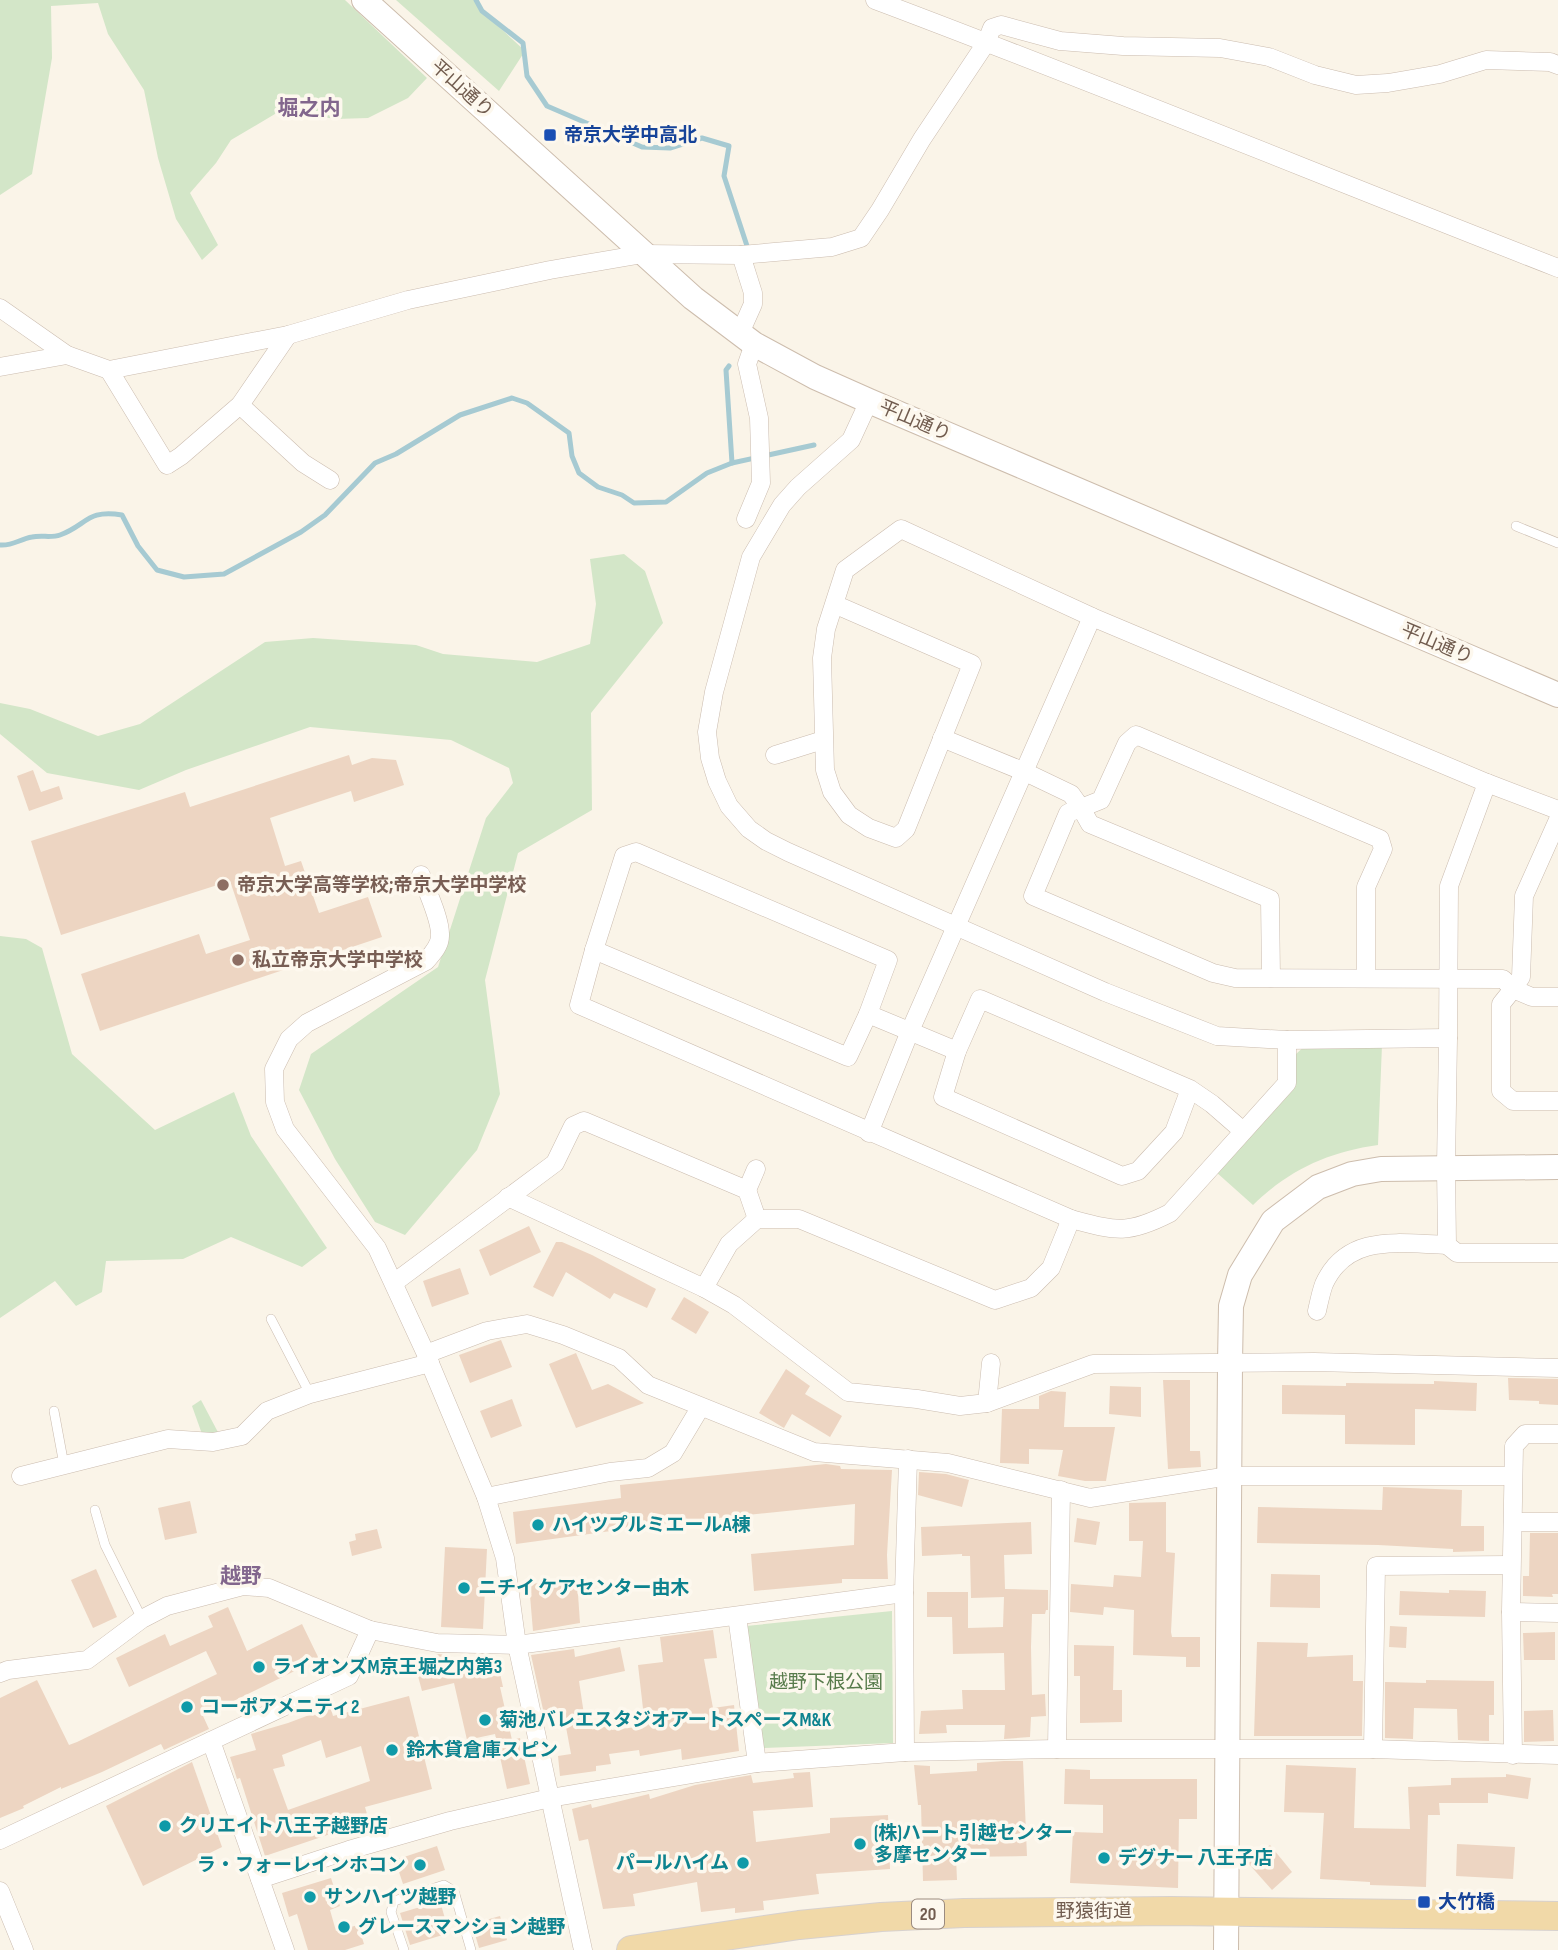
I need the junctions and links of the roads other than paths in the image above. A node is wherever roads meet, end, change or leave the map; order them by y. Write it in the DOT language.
graph roads {
  1 [pos="364,0"];
  2 [pos="875,0"];
  3 [pos="986,43"];
  4 [pos="1558,65"];
  5 [pos="643,254"];
  6 [pos="748,254"];
  7 [pos="1558,268"];
  8 [pos="0,308"];
  9 [pos="288,335"];
  10 [pos="747,339"];
  11 [pos="67,355"];
  12 [pos="0,367"];
  13 [pos="109,370"];
  14 [pos="869,401"];
  15 [pos="240,405"];
  16 [pos="330,480"];
  17 [pos="746,519"];
  18 [pos="1516,526"];
  19 [pos="1558,543"];
  20 [pos="834,604"];
  21 [pos="1092,617"];
  22 [pos="1558,695"];
  23 [pos="942,738"];
  24 [pos="823,740"];
  25 [pos="775,755"];
  26 [pos="1025,772"];
  27 [pos="1487,783"];
  28 [pos="1081,808"];
  29 [pos="1558,810"];
  30 [pos="1558,820"];
  31 [pos="421,875"];
  32 [pos="957,927"];
  33 [pos="594,950"];
  34 [pos="1271,978"];
  35 [pos="1366,978"];
  36 [pos="1448,979"];
  37 [pos="1513,989"];
  38 [pos="1558,997"];
  39 [pos="868,1014"];
  40 [pos="909,1031"];
  41 [pos="1448,1038"];
  42 [pos="1287,1040"];
  43 [pos="957,1051"];
  44 [pos="1190,1089"];
  45 [pos="1558,1101"];
  46 [pos="1243,1131"];
  47 [pos="869,1133"];
  48 [pos="1446,1167"];
  49 [pos="1558,1167"];
  50 [pos="756,1169"];
  51 [pos="747,1190"];
  52 [pos="508,1198"];
  53 [pos="757,1219"];
  54 [pos="1071,1219"];
  55 [pos="1447,1245"];
  56 [pos="1558,1253"];
  57 [pos="395,1282"];
  58 [pos="704,1288"];
  59 [pos="1317,1311"];
  60 [pos="271,1320"];
  61 [pos="428,1358"];
  62 [pos="991,1363"];
  63 [pos="1230,1363"];
  64 [pos="1558,1368"];
  65 [pos="310,1394"];
  66 [pos="987,1403"];
  67 [pos="701,1408"];
  68 [pos="54,1411"];
  69 [pos="1558,1434"];
  70 [pos="908,1459"];
  71 [pos="64,1465"];
  72 [pos="21,1476"];
  73 [pos="1229,1476"];
  74 [pos="1512,1476"];
  75 [pos="1061,1490"];
  76 [pos="486,1497"];
  77 [pos="95,1510"];
  78 [pos="1513,1522"];
  79 [pos="1558,1522"];
  80 [pos="1511,1565"];
  81 [pos="904,1593"];
  82 [pos="1511,1612"];
  83 [pos="1558,1613"];
  84 [pos="737,1616"];
  85 [pos="142,1619"];
  86 [pos="370,1630"];
  87 [pos="517,1645"];
  88 [pos="3,1669"];
  89 [pos="211,1741"];
  90 [pos="1227,1747"];
  91 [pos="1057,1749"];
  92 [pos="1373,1749"];
  93 [pos="905,1752"];
  94 [pos="1513,1755"];
  95 [pos="1558,1755"];
  96 [pos="757,1763"];
  97 [pos="550,1798"];
  98 [pos="0,1840"];
  99 [pos="260,1879"];
  100 [pos="0,1891"];
  101 [pos="1226,1912"];
  102 [pos="1558,1916"];
  103 [pos="24,1950"];
  104 [pos="285,1950"];
  105 [pos="404,1950"];
  106 [pos="471,1950"];
  107 [pos="583,1950"];
  108 [pos="631,1950"];
  109 [pos="1226,1950"];
  1 -- 5 [label="main road, 平山通り"];
  2 -- 3 [label="street"];
  3 -- 4 [label="street"];
  3 -- 6 [label="street"];
  3 -- 7 [label="street"];
  5 -- 6 [label="street"];
  5 -- 9 [label="street"];
  5 -- 10 [label="main road, 平山通り"];
  6 -- 10 [label="street"];
  8 -- 11 [label="street"];
  9 -- 13 [label="street"];
  9 -- 15 [label="street"];
  10 -- 14 [label="main road, 平山通り"];
  10 -- 17 [label="street"];
  11 -- 12 [label="street"];
  11 -- 13 [label="street"];
  13 -- 15 [label="street"];
  14 -- 22 [label="main road, 平山通り"];
  14 -- 32 [label="street"];
  15 -- 16 [label="street"];
  18 -- 19 [label="lane"];
  20 -- 21 [label="street"];
  20 -- 23 [label="street"];
  20 -- 24 [label="street"];
  21 -- 26 [label="street"];
  21 -- 27 [label="street"];
  23 -- 24 [label="street"];
  23 -- 26 [label="street"];
  24 -- 25 [label="street"];
  26 -- 28 [label="street"];
  26 -- 32 [label="street"];
  27 -- 29 [label="street"];
  27 -- 36 [label="street"];
  28 -- 34 [label="street"];
  28 -- 34 [label="street"];
  28 -- 35 [label="street"];
  30 -- 37 [label="street"];
  31 -- 57 [label="street"];
  32 -- 40 [label="street"];
  32 -- 42 [label="street"];
  33 -- 39 [label="street"];
  33 -- 39 [label="street"];
  33 -- 47 [label="street"];
  34 -- 35 [label="street"];
  35 -- 36 [label="street"];
  36 -- 37 [label="street"];
  36 -- 41 [label="street"];
  37 -- 38 [label="street"];
  37 -- 45 [label="street"];
  39 -- 40 [label="street"];
  40 -- 43 [label="street"];
  40 -- 47 [label="street"];
  41 -- 42 [label="street"];
  41 -- 48 [label="street"];
  42 -- 46 [label="street"];
  43 -- 44 [label="street"];
  43 -- 44 [label="street"];
  44 -- 46 [label="street"];
  46 -- 54 [label="street"];
  47 -- 54 [label="street"];
  48 -- 49 [label="main road"];
  48 -- 55 [label="street"];
  48 -- 63 [label="main road"];
  50 -- 51 [label="street"];
  51 -- 52 [label="street"];
  51 -- 53 [label="street"];
  52 -- 57 [label="street"];
  52 -- 58 [label="street"];
  53 -- 54 [label="street"];
  53 -- 58 [label="street"];
  55 -- 56 [label="street"];
  55 -- 59 [label="street"];
  57 -- 61 [label="street"];
  58 -- 66 [label="street"];
  60 -- 65 [label="lane"];
  61 -- 65 [label="street"];
  61 -- 67 [label="street"];
  61 -- 76 [label="street"];
  62 -- 66 [label="street"];
  63 -- 64 [label="street"];
  63 -- 66 [label="street"];
  63 -- 73 [label="main road"];
  65 -- 71 [label="street"];
  67 -- 70 [label="street"];
  67 -- 76 [label="street"];
  68 -- 71 [label="lane"];
  69 -- 74 [label="street"];
  70 -- 75 [label="street"];
  70 -- 81 [label="street"];
  71 -- 72 [label="street"];
  73 -- 74 [label="street"];
  73 -- 75 [label="street"];
  73 -- 90 [label="main road"];
  74 -- 78 [label="street"];
  75 -- 91 [label="street"];
  76 -- 87 [label="street"];
  77 -- 85 [label="lane"];
  78 -- 79 [label="street"];
  78 -- 80 [label="street"];
  80 -- 82 [label="street"];
  80 -- 92 [label="street"];
  81 -- 84 [label="street"];
  81 -- 93 [label="street"];
  82 -- 83 [label="street"];
  82 -- 94 [label="street"];
  84 -- 87 [label="street"];
  84 -- 96 [label="street"];
  85 -- 86 [label="street"];
  85 -- 88 [label="street"];
  86 -- 87 [label="street"];
  86 -- 89 [label="street"];
  87 -- 97 [label="street"];
  89 -- 98 [label="street"];
  89 -- 99 [label="street"];
  90 -- 91 [label="street"];
  90 -- 92 [label="street"];
  90 -- 101 [label="main road"];
  91 -- 93 [label="street"];
  92 -- 94 [label="street"];
  93 -- 96 [label="street"];
  94 -- 95 [label="street"];
  96 -- 97 [label="street"];
  97 -- 99 [label="street"];
  97 -- 107 [label="street"];
  99 -- 104 [label="street"];
  100 -- 103 [label="street"];
  101 -- 102 [label="main road, 野猿街道 / 20"];
  101 -- 108 [label="main road, 野猿街道 / 20"];
  101 -- 109 [label="main road"];
  105 -- 106 [label="lane"];
}
